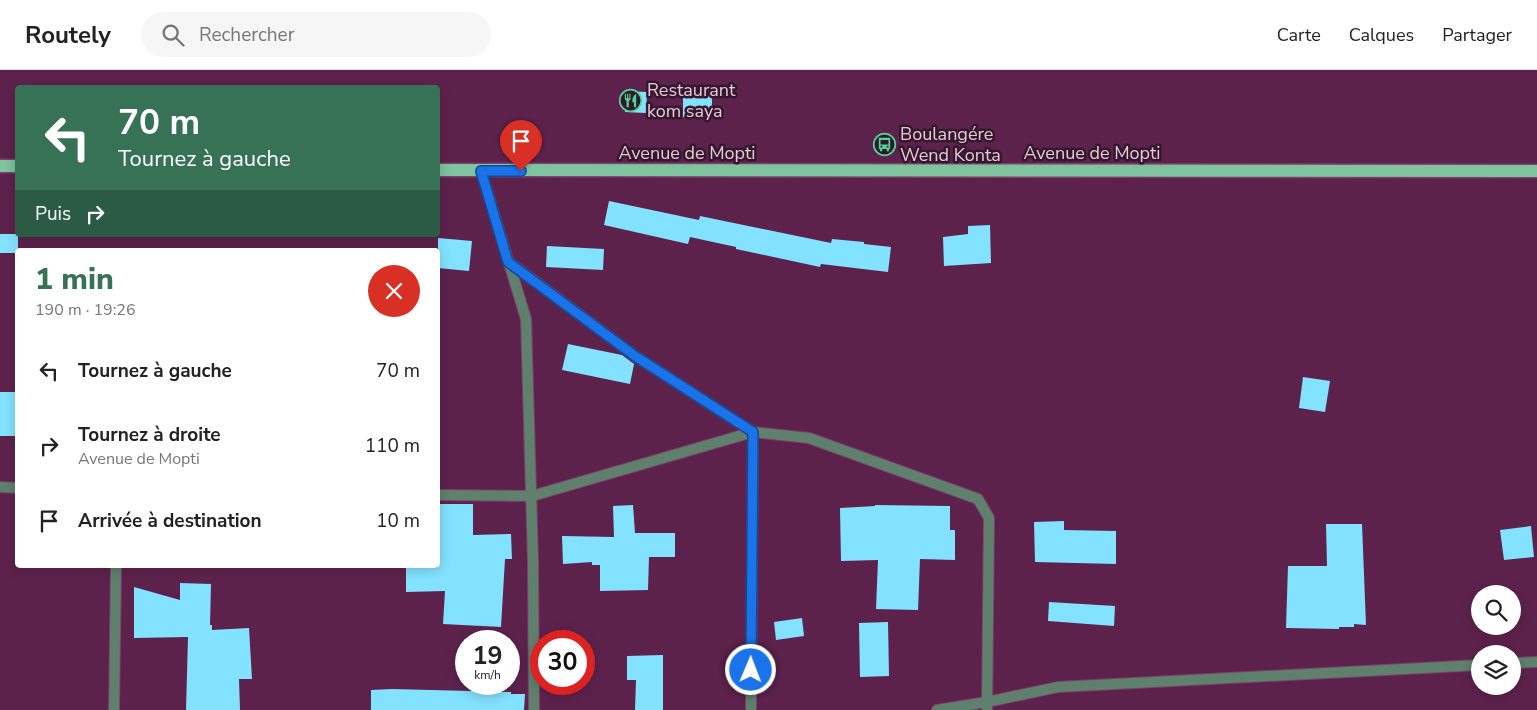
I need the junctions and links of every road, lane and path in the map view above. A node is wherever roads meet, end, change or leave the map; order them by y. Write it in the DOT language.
graph roads {
  1 [pos="0,166"];
  2 [pos="15,166"];
  3 [pos="440,170"];
  4 [pos="481,171"];
  5 [pos="1537,171"];
  6 [pos="508,262"];
  7 [pos="753,432"];
  8 [pos="0,487"];
  9 [pos="15,488"];
  10 [pos="440,495"];
  11 [pos="532,496"];
  12 [pos="116,568"];
  13 [pos="1537,662"];
  14 [pos="1521,663"];
  15 [pos="1471,665"];
  16 [pos="987,706"];
  17 [pos="114,710"];
  18 [pos="534,710"];
  19 [pos="751,710"];
  20 [pos="937,710"];
  1 -- 2 [label="main road"];
  3 -- 4 [label="main road, Avenue de Mopti"];
  4 -- 5 [label="main road, Avenue de Mopti"];
  4 -- 6 [label="street"];
  6 -- 7 [label="street"];
  6 -- 11 [label="street"];
  7 -- 11 [label="street"];
  7 -- 16 [label="street"];
  7 -- 19 [label="street"];
  8 -- 9 [label="street"];
  10 -- 11 [label="street"];
  11 -- 18 [label="street"];
  12 -- 17 [label="street"];
  13 -- 14 [label="street"];
  15 -- 16 [label="street"];
  16 -- 20 [label="street"];
}
